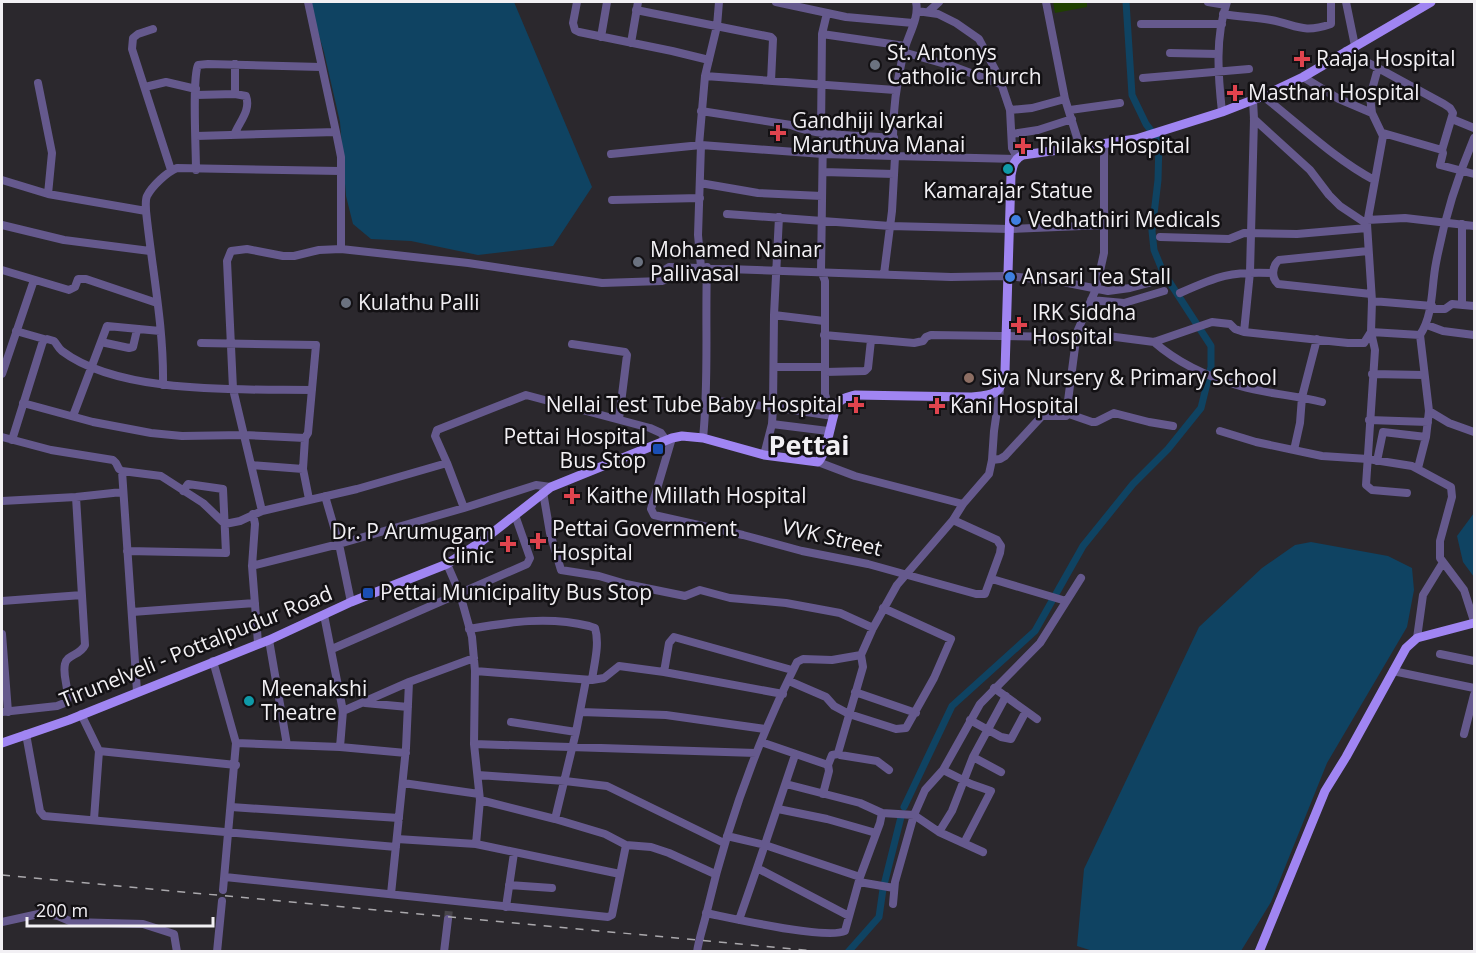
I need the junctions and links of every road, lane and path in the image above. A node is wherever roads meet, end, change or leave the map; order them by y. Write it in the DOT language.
graph roads {
  1 [pos="308,2"];
  2 [pos="577,2"];
  3 [pos="607,2"];
  4 [pos="719,2"];
  5 [pos="776,2"];
  6 [pos="916,2"];
  7 [pos="939,2"];
  8 [pos="1046,2"];
  9 [pos="1208,2"];
  10 [pos="1331,2"];
  11 [pos="1346,2"];
  12 [pos="1431,2"];
  13 [pos="1226,3"];
  14 [pos="794,4"];
  15 [pos="637,6"];
  16 [pos="917,11"];
  17 [pos="928,12"];
  18 [pos="827,13"];
  19 [pos="1223,14"];
  20 [pos="913,24"];
  21 [pos="1141,24"];
  22 [pos="1222,24"];
  23 [pos="717,26"];
  24 [pos="153,29"];
  25 [pos="822,34"];
  26 [pos="601,37"];
  27 [pos="631,43"];
  28 [pos="904,49"];
  29 [pos="1350,49"];
  30 [pos="1170,52"];
  31 [pos="1218,54"];
  32 [pos="709,60"];
  33 [pos="235,64"];
  34 [pos="321,67"];
  35 [pos="1378,68"];
  36 [pos="1249,69"];
  37 [pos="1218,71"];
  38 [pos="705,76"];
  39 [pos="1303,76"];
  40 [pos="1143,78"];
  41 [pos="771,81"];
  42 [pos="38,83"];
  43 [pos="1000,84"];
  44 [pos="822,86"];
  45 [pos="145,87"];
  46 [pos="896,90"];
  47 [pos="196,92"];
  48 [pos="235,94"];
  49 [pos="1263,96"];
  50 [pos="1065,99"];
  51 [pos="1252,100"];
  52 [pos="1120,102"];
  53 [pos="1010,110"];
  54 [pos="1070,110"];
  55 [pos="701,111"];
  56 [pos="1221,112"];
  57 [pos="1372,113"];
  58 [pos="1072,119"];
  59 [pos="1254,119"];
  60 [pos="1452,119"];
  61 [pos="1474,128"];
  62 [pos="336,132"];
  63 [pos="822,132"];
  64 [pos="236,133"];
  65 [pos="1383,133"];
  66 [pos="1012,134"];
  67 [pos="196,136"];
  68 [pos="894,138"];
  69 [pos="1474,138"];
  70 [pos="1104,144"];
  71 [pos="700,145"];
  72 [pos="1080,147"];
  73 [pos="1442,150"];
  74 [pos="611,154"];
  75 [pos="823,154"];
  76 [pos="895,156"];
  77 [pos="1017,158"];
  78 [pos="171,170"];
  79 [pos="196,170"];
  80 [pos="1460,170"];
  81 [pos="340,171"];
  82 [pos="823,172"];
  83 [pos="894,174"];
  84 [pos="1474,174"];
  85 [pos="2,180"];
  86 [pos="1374,180"];
  87 [pos="700,183"];
  88 [pos="48,194"];
  89 [pos="822,196"];
  90 [pos="700,198"];
  91 [pos="612,200"];
  92 [pos="146,211"];
  93 [pos="727,214"];
  94 [pos="779,217"];
  95 [pos="822,220"];
  96 [pos="1446,222"];
  97 [pos="1367,224"];
  98 [pos="1462,224"];
  99 [pos="2,225"];
  100 [pos="1106,225"];
  101 [pos="890,226"];
  102 [pos="1474,226"];
  103 [pos="1010,229"];
  104 [pos="1252,233"];
  105 [pos="1160,237"];
  106 [pos="341,249"];
  107 [pos="150,251"];
  108 [pos="1368,251"];
  109 [pos="704,267"];
  110 [pos="2,270"];
  111 [pos="776,271"];
  112 [pos="821,271"];
  113 [pos="1250,272"];
  114 [pos="1273,273"];
  115 [pos="884,274"];
  116 [pos="1007,276"];
  117 [pos="34,280"];
  118 [pos="1160,280"];
  119 [pos="1096,289"];
  120 [pos="1164,291"];
  121 [pos="1180,293"];
  122 [pos="1371,297"];
  123 [pos="1091,300"];
  124 [pos="157,303"];
  125 [pos="1462,305"];
  126 [pos="1474,306"];
  127 [pos="1431,308"];
  128 [pos="774,315"];
  129 [pos="824,321"];
  130 [pos="1427,325"];
  131 [pos="137,330"];
  132 [pos="16,331"];
  133 [pos="160,331"];
  134 [pos="1244,332"];
  135 [pos="1371,332"];
  136 [pos="1077,334"];
  137 [pos="824,335"];
  138 [pos="1420,335"];
  139 [pos="1474,335"];
  140 [pos="1006,336"];
  141 [pos="44,339"];
  142 [pos="1317,339"];
  143 [pos="871,340"];
  144 [pos="101,342"];
  145 [pos="231,342"];
  146 [pos="1154,342"];
  147 [pos="201,343"];
  148 [pos="572,344"];
  149 [pos="93,367"];
  150 [pos="774,367"];
  151 [pos="825,370"];
  152 [pos="2,374"];
  153 [pos="1372,374"];
  154 [pos="1424,375"];
  155 [pos="163,385"];
  156 [pos="233,389"];
  157 [pos="312,390"];
  158 [pos="1000,390"];
  159 [pos="1302,397"];
  160 [pos="707,400"];
  161 [pos="1322,402"];
  162 [pos="22,403"];
  163 [pos="773,407"];
  164 [pos="1429,411"];
  165 [pos="1066,413"];
  166 [pos="833,414"];
  167 [pos="73,416"];
  168 [pos="619,418"];
  169 [pos="1369,420"];
  170 [pos="1428,422"];
  171 [pos="771,424"];
  172 [pos="1173,426"];
  173 [pos="828,431"];
  174 [pos="1220,431"];
  175 [pos="1474,432"];
  176 [pos="244,435"];
  177 [pos="1426,437"];
  178 [pos="2,438"];
  179 [pos="305,438"];
  180 [pos="703,438"];
  181 [pos="669,439"];
  182 [pos="12,440"];
  183 [pos="1294,450"];
  184 [pos="765,455"];
  185 [pos="1368,459"];
  186 [pos="992,460"];
  187 [pos="1377,461"];
  188 [pos="818,462"];
  189 [pos="447,463"];
  190 [pos="252,465"];
  191 [pos="1418,468"];
  192 [pos="303,469"];
  193 [pos="122,471"];
  194 [pos="547,489"];
  195 [pos="183,491"];
  196 [pos="122,492"];
  197 [pos="1407,493"];
  198 [pos="325,496"];
  199 [pos="76,497"];
  200 [pos="309,499"];
  201 [pos="2,501"];
  202 [pos="963,504"];
  203 [pos="464,508"];
  204 [pos="262,511"];
  205 [pos="253,514"];
  206 [pos="515,515"];
  207 [pos="953,520"];
  208 [pos="225,524"];
  209 [pos="339,544"];
  210 [pos="126,551"];
  211 [pos="447,564"];
  212 [pos="1442,564"];
  213 [pos="252,566"];
  214 [pos="906,574"];
  215 [pos="1081,578"];
  216 [pos="992,579"];
  217 [pos="460,594"];
  218 [pos="82,595"];
  219 [pos="2,601"];
  220 [pos="1066,601"];
  221 [pos="351,602"];
  222 [pos="255,603"];
  223 [pos="883,608"];
  224 [pos="132,612"];
  225 [pos="324,615"];
  226 [pos="1474,622"];
  227 [pos="873,628"];
  228 [pos="469,629"];
  229 [pos="2,634"];
  230 [pos="1417,638"];
  231 [pos="269,640"];
  232 [pos="258,643"];
  233 [pos="332,649"];
  234 [pos="1440,654"];
  235 [pos="861,655"];
  236 [pos="474,658"];
  237 [pos="1474,660"];
  238 [pos="213,661"];
  239 [pos="792,670"];
  240 [pos="475,671"];
  241 [pos="1393,671"];
  242 [pos="664,672"];
  243 [pos="589,680"];
  244 [pos="789,681"];
  245 [pos="409,682"];
  246 [pos="994,688"];
  247 [pos="1474,688"];
  248 [pos="137,691"];
  249 [pos="855,692"];
  250 [pos="783,694"];
  251 [pos="1474,695"];
  252 [pos="1006,696"];
  253 [pos="364,703"];
  254 [pos="408,707"];
  255 [pos="343,711"];
  256 [pos="1026,711"];
  257 [pos="1473,711"];
  258 [pos="5,712"];
  259 [pos="581,712"];
  260 [pos="916,712"];
  261 [pos="81,714"];
  262 [pos="849,714"];
  263 [pos="1037,719"];
  264 [pos="970,720"];
  265 [pos="511,722"];
  266 [pos="765,729"];
  267 [pos="987,729"];
  268 [pos="576,732"];
  269 [pos="1464,734"];
  270 [pos="26,735"];
  271 [pos="761,742"];
  272 [pos="2,743"];
  273 [pos="236,743"];
  274 [pos="474,744"];
  275 [pos="287,745"];
  276 [pos="340,747"];
  277 [pos="573,747"];
  278 [pos="99,751"];
  279 [pos="406,753"];
  280 [pos="756,753"];
  281 [pos="838,754"];
  282 [pos="795,755"];
  283 [pos="973,757"];
  284 [pos="236,765"];
  285 [pos="828,765"];
  286 [pos="889,770"];
  287 [pos="944,770"];
  288 [pos="1001,772"];
  289 [pos="478,775"];
  290 [pos="963,780"];
  291 [pos="565,781"];
  292 [pos="403,783"];
  293 [pos="786,784"];
  294 [pos="823,794"];
  295 [pos="479,797"];
  296 [pos="231,807"];
  297 [pos="778,809"];
  298 [pos="882,813"];
  299 [pos="914,815"];
  300 [pos="399,818"];
  301 [pos="94,819"];
  302 [pos="555,819"];
  303 [pos="939,832"];
  304 [pos="876,833"];
  305 [pos="228,834"];
  306 [pos="726,840"];
  307 [pos="396,843"];
  308 [pos="964,843"];
  309 [pos="476,844"];
  310 [pos="626,845"];
  311 [pos="765,845"];
  312 [pos="984,852"];
  313 [pos="514,853"];
  314 [pos="757,868"];
  315 [pos="620,874"];
  316 [pos="715,874"];
  317 [pos="225,877"];
  318 [pos="859,880"];
  319 [pos="509,885"];
  320 [pos="892,887"];
  321 [pos="552,888"];
  322 [pos="223,890"];
  323 [pos="391,894"];
  324 [pos="222,901"];
  325 [pos="893,904"];
  326 [pos="506,907"];
  327 [pos="706,913"];
  328 [pos="849,916"];
  329 [pos="448,919"];
  330 [pos="739,920"];
  331 [pos="2,922"];
  332 [pos="177,951"];
  333 [pos="217,951"];
  334 [pos="444,951"];
  335 [pos="697,951"];
  336 [pos="1259,951"];
  1 -- 34 [label="street"];
  2 -- 26 [label="street"];
  3 -- 26 [label="street"];
  4 -- 23 [label="street"];
  5 -- 14 [label="street"];
  6 -- 16 [label="street"];
  7 -- 17 [label="street"];
  8 -- 50 [label="street"];
  9 -- 13 [label="street"];
  10 -- 19 [label="street"];
  11 -- 29 [label="street"];
  12 -- 29 [label="main road"];
  13 -- 19 [label="street"];
  14 -- 18 [label="street"];
  15 -- 23 [label="street"];
  15 -- 27 [label="street"];
  16 -- 17 [label="street"];
  16 -- 20 [label="street"];
  17 -- 43 [label="street"];
  18 -- 20 [label="street"];
  18 -- 25 [label="street"];
  19 -- 22 [label="street"];
  20 -- 28 [label="street"];
  21 -- 22 [label="street"];
  22 -- 31 [label="street"];
  23 -- 32 [label="street"];
  23 -- 41 [label="street"];
  24 -- 45 [label="street"];
  25 -- 28 [label="street"];
  25 -- 44 [label="street"];
  26 -- 27 [label="street"];
  27 -- 32 [label="street"];
  28 -- 43 [label="street"];
  28 -- 46 [label="street"];
  29 -- 35 [label="street"];
  29 -- 39 [label="main road"];
  30 -- 31 [label="street"];
  31 -- 37 [label="street"];
  32 -- 38 [label="street"];
  33 -- 34 [label="street"];
  33 -- 47 [label="street"];
  33 -- 48 [label="street"];
  34 -- 62 [label="street"];
  35 -- 57 [label="street"];
  35 -- 60 [label="street"];
  36 -- 37 [label="street"];
  37 -- 40 [label="street"];
  37 -- 56 [label="street"];
  38 -- 41 [label="street"];
  38 -- 55 [label="street"];
  39 -- 49 [label="main road"];
  39 -- 57 [label="street"];
  41 -- 44 [label="street"];
  42 -- 88 [label="street"];
  43 -- 53 [label="street"];
  44 -- 46 [label="street"];
  44 -- 63 [label="street"];
  45 -- 47 [label="street"];
  45 -- 78 [label="street"];
  46 -- 68 [label="street"];
  47 -- 48 [label="street"];
  47 -- 67 [label="street"];
  48 -- 64 [label="street"];
  49 -- 51 [label="main road"];
  49 -- 86 [label="street"];
  50 -- 53 [label="street"];
  50 -- 54 [label="street"];
  51 -- 56 [label="main road"];
  51 -- 59 [label="street"];
  52 -- 54 [label="street"];
  53 -- 66 [label="street"];
  54 -- 58 [label="street"];
  55 -- 63 [label="street"];
  55 -- 71 [label="street"];
  56 -- 70 [label="main road"];
  57 -- 65 [label="street"];
  58 -- 66 [label="street"];
  58 -- 72 [label="street"];
  59 -- 97 [label="street"];
  59 -- 104 [label="street"];
  60 -- 61 [label="street"];
  60 -- 73 [label="street"];
  62 -- 64 [label="street"];
  62 -- 81 [label="street"];
  63 -- 68 [label="street"];
  63 -- 75 [label="street"];
  64 -- 67 [label="street"];
  65 -- 73 [label="street"];
  65 -- 86 [label="street"];
  66 -- 77 [label="street"];
  67 -- 79 [label="street"];
  68 -- 76 [label="street"];
  69 -- 80 [label="street"];
  70 -- 72 [label="main road"];
  70 -- 100 [label="street"];
  71 -- 74 [label="street"];
  71 -- 75 [label="street"];
  71 -- 87 [label="street"];
  72 -- 77 [label="main road"];
  73 -- 80 [label="street"];
  75 -- 76 [label="street"];
  75 -- 82 [label="street"];
  76 -- 77 [label="street"];
  76 -- 83 [label="street"];
  77 -- 103 [label="main road"];
  78 -- 79 [label="street"];
  78 -- 92 [label="street"];
  79 -- 81 [label="street"];
  80 -- 84 [label="street"];
  80 -- 96 [label="street"];
  81 -- 106 [label="street"];
  82 -- 83 [label="street"];
  82 -- 89 [label="street"];
  83 -- 101 [label="street"];
  85 -- 88 [label="street"];
  86 -- 97 [label="street"];
  87 -- 89 [label="street"];
  87 -- 90 [label="street"];
  88 -- 92 [label="street"];
  89 -- 95 [label="street"];
  90 -- 91 [label="street"];
  90 -- 109 [label="street"];
  92 -- 107 [label="street"];
  93 -- 94 [label="street"];
  94 -- 95 [label="street"];
  94 -- 111 [label="street"];
  95 -- 101 [label="street"];
  95 -- 112 [label="street"];
  96 -- 97 [label="street"];
  96 -- 98 [label="street"];
  96 -- 127 [label="street"];
  97 -- 104 [label="street"];
  97 -- 108 [label="street"];
  98 -- 102 [label="street"];
  98 -- 125 [label="street"];
  99 -- 107 [label="street"];
  100 -- 103 [label="street"];
  100 -- 119 [label="street"];
  101 -- 103 [label="street"];
  101 -- 115 [label="street"];
  103 -- 116 [label="main road"];
  104 -- 105 [label="street"];
  104 -- 113 [label="street"];
  106 -- 109 [label="street"];
  106 -- 145 [label="street"];
  107 -- 124 [label="street"];
  108 -- 114 [label="street"];
  108 -- 122 [label="street"];
  109 -- 111 [label="street"];
  109 -- 160 [label="street"];
  110 -- 117 [label="street"];
  111 -- 112 [label="street"];
  111 -- 128 [label="street"];
  112 -- 115 [label="street"];
  112 -- 129 [label="street"];
  113 -- 114 [label="street"];
  113 -- 121 [label="street"];
  113 -- 134 [label="street"];
  114 -- 122 [label="street"];
  115 -- 116 [label="street"];
  116 -- 119 [label="street"];
  116 -- 140 [label="main road"];
  117 -- 124 [label="street"];
  117 -- 132 [label="street"];
  118 -- 119 [label="street"];
  119 -- 123 [label="street"];
  120 -- 123 [label="street"];
  122 -- 127 [label="street"];
  122 -- 135 [label="street"];
  123 -- 136 [label="street"];
  124 -- 133 [label="street"];
  125 -- 126 [label="street"];
  125 -- 127 [label="street"];
  127 -- 130 [label="street"];
  128 -- 129 [label="street"];
  128 -- 150 [label="street"];
  129 -- 137 [label="street"];
  130 -- 138 [label="street"];
  130 -- 139 [label="street"];
  131 -- 133 [label="street"];
  131 -- 144 [label="street"];
  131 -- 144 [label="street"];
  132 -- 141 [label="street"];
  132 -- 152 [label="street"];
  133 -- 155 [label="street"];
  134 -- 142 [label="street"];
  134 -- 146 [label="street"];
  135 -- 138 [label="street"];
  135 -- 142 [label="street"];
  135 -- 153 [label="street"];
  136 -- 140 [label="street"];
  136 -- 146 [label="street"];
  136 -- 165 [label="street"];
  137 -- 143 [label="street"];
  137 -- 151 [label="street"];
  138 -- 154 [label="street"];
  140 -- 143 [label="street"];
  140 -- 158 [label="main road"];
  141 -- 149 [label="street"];
  141 -- 162 [label="street"];
  142 -- 159 [label="street"];
  143 -- 151 [label="street"];
  144 -- 149 [label="street"];
  145 -- 147 [label="street"];
  145 -- 156 [label="street"];
  145 -- 157 [label="street"];
  146 -- 159 [label="street"];
  148 -- 168 [label="street"];
  149 -- 155 [label="street"];
  149 -- 167 [label="street"];
  150 -- 151 [label="street"];
  150 -- 163 [label="street"];
  151 -- 166 [label="street"];
  153 -- 154 [label="street"];
  153 -- 169 [label="street"];
  154 -- 164 [label="street"];
  155 -- 156 [label="street"];
  156 -- 157 [label="street"];
  156 -- 176 [label="street"];
  157 -- 179 [label="street"];
  158 -- 166 [label="main road"];
  158 -- 186 [label="street"];
  159 -- 161 [label="street"];
  159 -- 183 [label="street"];
  160 -- 163 [label="street"];
  160 -- 180 [label="street"];
  162 -- 167 [label="street"];
  162 -- 182 [label="street"];
  163 -- 166 [label="street"];
  163 -- 171 [label="street"];
  164 -- 170 [label="street"];
  164 -- 175 [label="street"];
  165 -- 172 [label="street"];
  165 -- 186 [label="street"];
  166 -- 173 [label="main road"];
  167 -- 176 [label="street"];
  168 -- 181 [label="street"];
  168 -- 189 [label="street"];
  169 -- 170 [label="street"];
  169 -- 185 [label="street"];
  170 -- 177 [label="street"];
  171 -- 173 [label="street"];
  171 -- 184 [label="street"];
  173 -- 188 [label="main road"];
  174 -- 183 [label="street"];
  176 -- 179 [label="street"];
  176 -- 190 [label="street"];
  177 -- 187 [label="street"];
  177 -- 191 [label="street"];
  178 -- 182 [label="street"];
  179 -- 192 [label="street"];
  180 -- 181 [label="main road, Tirunelveli - Pottalpudur Road"];
  180 -- 184 [label="main road, Tirunelveli - Pottalpudur Road"];
  181 -- 194 [label="main road, Tirunelveli - Pottalpudur Road"];
  181 -- 214 [label="street, VVK Street"];
  182 -- 193 [label="street"];
  183 -- 185 [label="street"];
  184 -- 188 [label="main road, Tirunelveli - Pottalpudur Road"];
  185 -- 187 [label="street"];
  185 -- 197 [label="street"];
  186 -- 202 [label="street"];
  187 -- 191 [label="street"];
  188 -- 202 [label="street"];
  189 -- 198 [label="street"];
  189 -- 203 [label="street"];
  190 -- 192 [label="street"];
  190 -- 204 [label="street"];
  191 -- 212 [label="street"];
  192 -- 200 [label="street"];
  193 -- 195 [label="street"];
  193 -- 196 [label="street"];
  194 -- 203 [label="street"];
  194 -- 206 [label="main road, Tirunelveli - Pottalpudur Road"];
  194 -- 227 [label="street"];
  195 -- 208 [label="street"];
  195 -- 208 [label="street"];
  196 -- 199 [label="street"];
  196 -- 210 [label="street"];
  198 -- 200 [label="street"];
  198 -- 209 [label="street"];
  199 -- 201 [label="street"];
  199 -- 218 [label="street"];
  200 -- 204 [label="street"];
  202 -- 207 [label="street"];
  203 -- 209 [label="street"];
  204 -- 205 [label="street"];
  205 -- 208 [label="street"];
  205 -- 213 [label="street"];
  206 -- 211 [label="main road, Tirunelveli - Pottalpudur Road"];
  206 -- 217 [label="street"];
  207 -- 214 [label="street"];
  207 -- 216 [label="street"];
  208 -- 210 [label="street"];
  209 -- 213 [label="street"];
  209 -- 221 [label="street"];
  210 -- 224 [label="street"];
  211 -- 217 [label="street"];
  211 -- 221 [label="main road, Tirunelveli - Pottalpudur Road"];
  212 -- 226 [label="street"];
  212 -- 230 [label="street"];
  213 -- 222 [label="street"];
  214 -- 216 [label="street"];
  214 -- 223 [label="street"];
  215 -- 220 [label="street"];
  216 -- 220 [label="street"];
  217 -- 228 [label="street"];
  217 -- 233 [label="street"];
  218 -- 219 [label="street"];
  218 -- 258 [label="street"];
  220 -- 246 [label="street"];
  221 -- 225 [label="main road, Tirunelveli - Pottalpudur Road"];
  222 -- 224 [label="street"];
  222 -- 232 [label="street"];
  223 -- 227 [label="street"];
  223 -- 260 [label="street"];
  224 -- 248 [label="street"];
  225 -- 231 [label="main road, Tirunelveli - Pottalpudur Road"];
  225 -- 233 [label="street"];
  226 -- 230 [label="main road"];
  227 -- 235 [label="street"];
  228 -- 236 [label="street"];
  228 -- 243 [label="street"];
  229 -- 258 [label="street"];
  230 -- 241 [label="main road"];
  231 -- 232 [label="main road, Tirunelveli - Pottalpudur Road"];
  231 -- 275 [label="street"];
  232 -- 238 [label="main road, Tirunelveli - Pottalpudur Road"];
  233 -- 255 [label="street"];
  234 -- 237 [label="street"];
  235 -- 239 [label="street"];
  235 -- 249 [label="street"];
  236 -- 240 [label="street"];
  236 -- 245 [label="street"];
  238 -- 248 [label="main road, Tirunelveli - Pottalpudur Road"];
  238 -- 273 [label="street"];
  239 -- 242 [label="street"];
  239 -- 244 [label="street"];
  240 -- 243 [label="street"];
  240 -- 274 [label="street"];
  241 -- 247 [label="street"];
  241 -- 336 [label="main road"];
  242 -- 243 [label="street"];
  242 -- 250 [label="street"];
  243 -- 259 [label="street"];
  244 -- 250 [label="street"];
  244 -- 262 [label="street"];
  245 -- 253 [label="street"];
  245 -- 254 [label="street"];
  246 -- 252 [label="street"];
  246 -- 264 [label="street"];
  248 -- 261 [label="main road, Tirunelveli - Pottalpudur Road"];
  249 -- 260 [label="street"];
  249 -- 262 [label="street"];
  250 -- 266 [label="street"];
  251 -- 257 [label="street"];
  252 -- 256 [label="street"];
  252 -- 267 [label="street"];
  253 -- 254 [label="street"];
  253 -- 255 [label="street"];
  254 -- 279 [label="street"];
  255 -- 276 [label="street"];
  256 -- 263 [label="street"];
  256 -- 267 [label="street"];
  257 -- 269 [label="street"];
  259 -- 266 [label="street"];
  259 -- 268 [label="street"];
  260 -- 262 [label="street"];
  261 -- 270 [label="main road, Tirunelveli - Pottalpudur Road"];
  261 -- 278 [label="street"];
  262 -- 281 [label="street"];
  264 -- 267 [label="street"];
  264 -- 287 [label="street"];
  265 -- 268 [label="street"];
  266 -- 271 [label="street"];
  267 -- 283 [label="street"];
  268 -- 277 [label="street"];
  270 -- 272 [label="main road, Tirunelveli - Pottalpudur Road"];
  270 -- 301 [label="street"];
  271 -- 280 [label="street"];
  271 -- 282 [label="street"];
  273 -- 275 [label="street"];
  273 -- 284 [label="street"];
  274 -- 277 [label="street"];
  274 -- 289 [label="street"];
  275 -- 276 [label="street"];
  276 -- 279 [label="street"];
  277 -- 280 [label="street"];
  277 -- 291 [label="street"];
  278 -- 284 [label="street"];
  278 -- 301 [label="street"];
  279 -- 292 [label="street"];
  280 -- 306 [label="street"];
  281 -- 285 [label="street"];
  281 -- 286 [label="street"];
  282 -- 285 [label="street"];
  282 -- 293 [label="street"];
  283 -- 288 [label="street"];
  283 -- 290 [label="street"];
  284 -- 296 [label="street"];
  285 -- 294 [label="street"];
  287 -- 290 [label="street"];
  287 -- 299 [label="street"];
  289 -- 291 [label="street"];
  289 -- 295 [label="street"];
  290 -- 303 [label="street"];
  290 -- 308 [label="street"];
  291 -- 302 [label="street"];
  291 -- 306 [label="street"];
  292 -- 295 [label="street"];
  292 -- 300 [label="street"];
  293 -- 294 [label="street"];
  293 -- 297 [label="street"];
  294 -- 298 [label="street"];
  295 -- 302 [label="street"];
  295 -- 309 [label="street"];
  296 -- 300 [label="street"];
  296 -- 305 [label="street"];
  297 -- 304 [label="street"];
  297 -- 311 [label="street"];
  298 -- 299 [label="street"];
  298 -- 304 [label="street"];
  299 -- 303 [label="street"];
  299 -- 320 [label="street"];
  300 -- 307 [label="street"];
  301 -- 305 [label="street"];
  302 -- 310 [label="street"];
  303 -- 308 [label="street"];
  304 -- 318 [label="street"];
  305 -- 307 [label="street"];
  305 -- 317 [label="street"];
  306 -- 311 [label="street"];
  306 -- 316 [label="street"];
  307 -- 309 [label="street"];
  307 -- 323 [label="street"];
  308 -- 312 [label="street"];
  309 -- 313 [label="street"];
  310 -- 315 [label="street"];
  310 -- 316 [label="street"];
  311 -- 314 [label="street"];
  311 -- 318 [label="street"];
  313 -- 315 [label="street"];
  313 -- 319 [label="street"];
  314 -- 328 [label="street"];
  314 -- 330 [label="street"];
  315 -- 326 [label="street"];
  316 -- 327 [label="street"];
  317 -- 322 [label="street"];
  317 -- 323 [label="street"];
  318 -- 320 [label="street"];
  318 -- 328 [label="street"];
  319 -- 321 [label="street"];
  319 -- 326 [label="street"];
  320 -- 325 [label="street"];
  323 -- 326 [label="street"];
  324 -- 333 [label="street"];
  327 -- 330 [label="street"];
  327 -- 335 [label="street"];
  328 -- 330 [label="street"];
  329 -- 334 [label="street"];
  331 -- 332 [label="street"];
}
